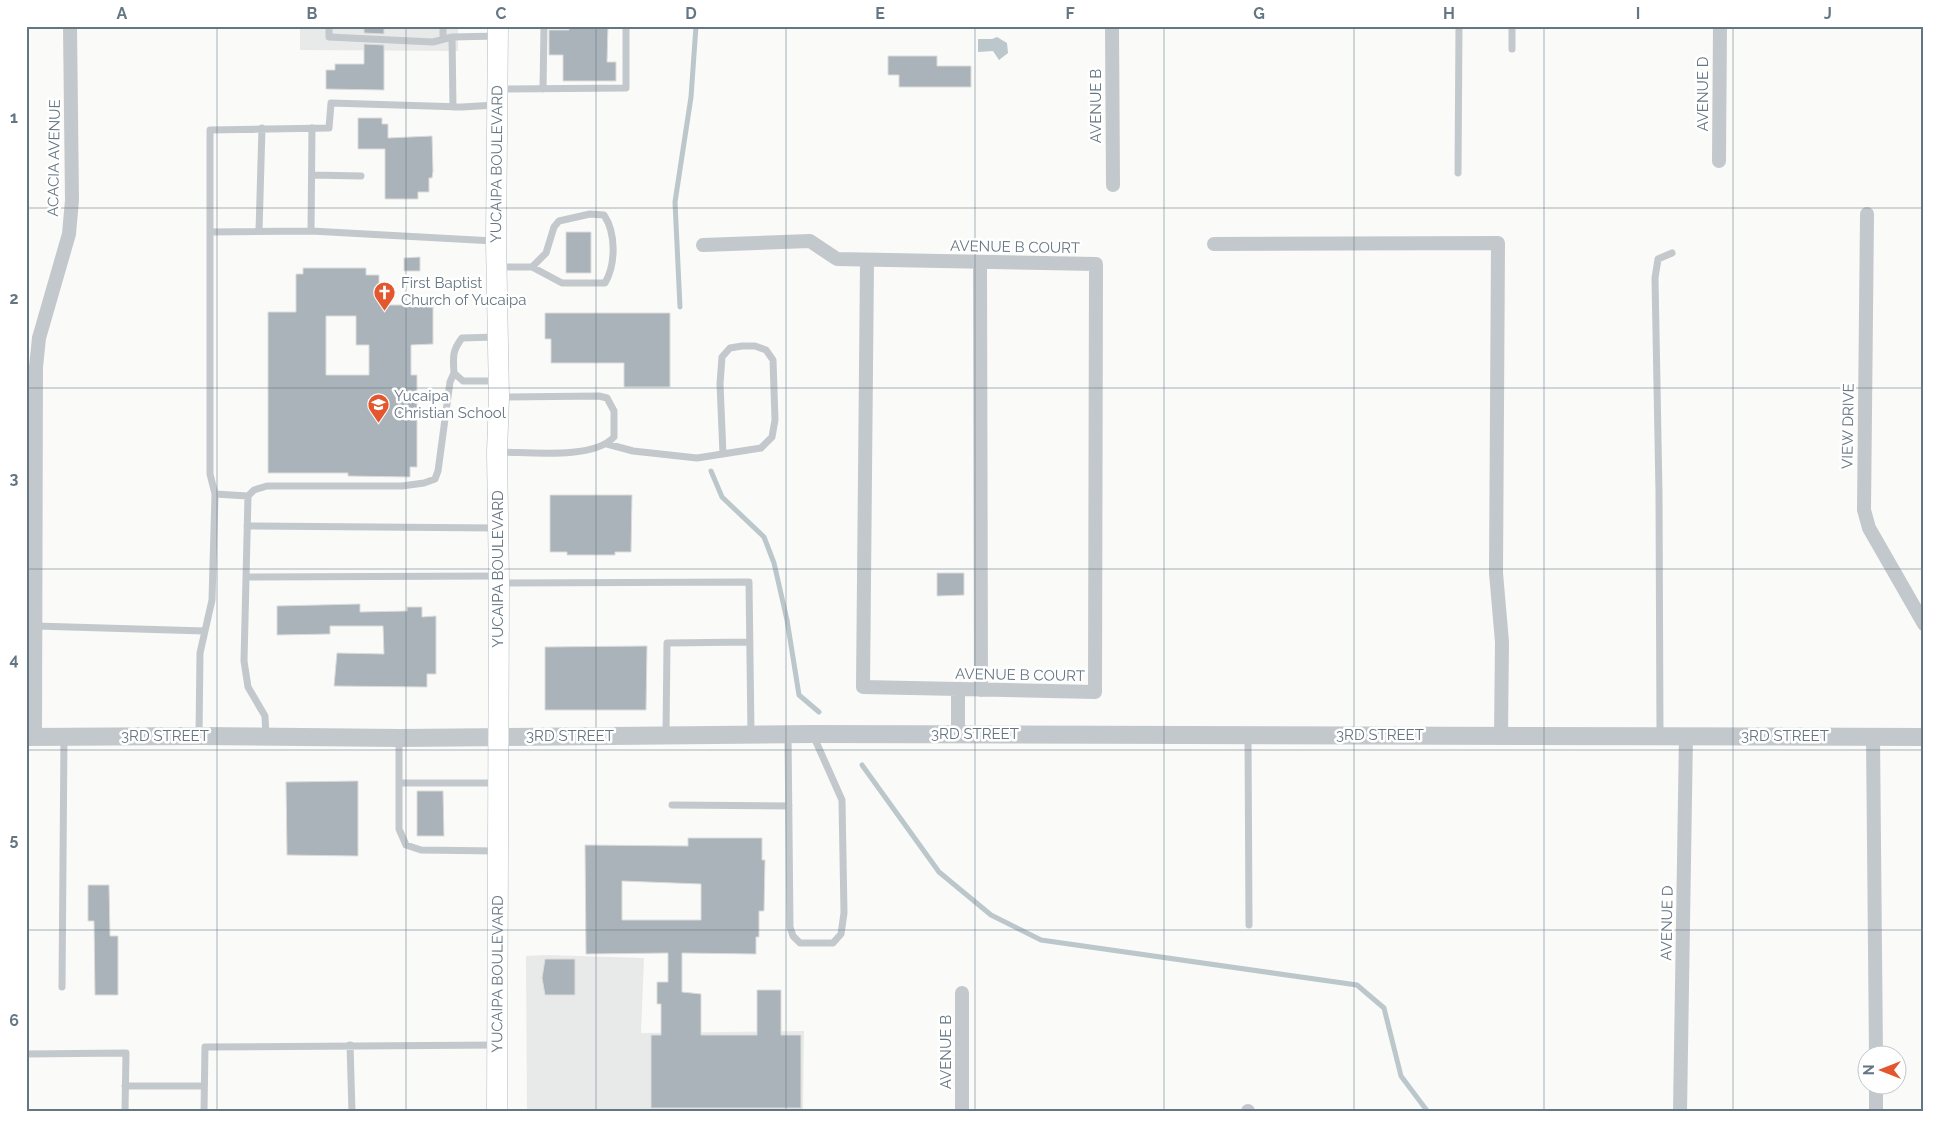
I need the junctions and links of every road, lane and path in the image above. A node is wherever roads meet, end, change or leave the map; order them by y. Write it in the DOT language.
graph roads {
  1 [pos="70,26"];
  2 [pos="329,26"];
  3 [pos="443,26"];
  4 [pos="544,26"];
  5 [pos="626,26"];
  6 [pos="1112,26"];
  7 [pos="1459,26"];
  8 [pos="1512,26"];
  9 [pos="1720,26"];
  10 [pos="498,31"];
  11 [pos="452,37"];
  12 [pos="442,38"];
  13 [pos="1512,49"];
  14 [pos="543,89"];
  15 [pos="498,97"];
  16 [pos="452,107"];
  17 [pos="262,128"];
  18 [pos="312,128"];
  19 [pos="1719,161"];
  20 [pos="1458,173"];
  21 [pos="312,175"];
  22 [pos="361,176"];
  23 [pos="1113,185"];
  24 [pos="1867,214"];
  25 [pos="259,231"];
  26 [pos="311,231"];
  27 [pos="210,232"];
  28 [pos="496,241"];
  29 [pos="1214,244"];
  30 [pos="703,245"];
  31 [pos="1672,253"];
  32 [pos="866,261"];
  33 [pos="980,262"];
  34 [pos="497,267"];
  35 [pos="532,267"];
  36 [pos="497,337"];
  37 [pos="454,373"];
  38 [pos="499,389"];
  39 [pos="607,444"];
  40 [pos="497,452"];
  41 [pos="723,454"];
  42 [pos="215,494"];
  43 [pos="248,496"];
  44 [pos="247,526"];
  45 [pos="498,528"];
  46 [pos="246,578"];
  47 [pos="499,580"];
  48 [pos="1924,624"];
  49 [pos="36,626"];
  50 [pos="206,631"];
  51 [pos="750,642"];
  52 [pos="958,690"];
  53 [pos="981,690"];
  54 [pos="750,734"];
  55 [pos="788,734"];
  56 [pos="812,734"];
  57 [pos="958,734"];
  58 [pos="1248,735"];
  59 [pos="1501,735"];
  60 [pos="1660,735"];
  61 [pos="1686,735"];
  62 [pos="64,736"];
  63 [pos="199,736"];
  64 [pos="497,736"];
  65 [pos="666,736"];
  66 [pos="31,737"];
  67 [pos="266,737"];
  68 [pos="1873,737"];
  69 [pos="1924,737"];
  70 [pos="399,738"];
  71 [pos="400,783"];
  72 [pos="498,783"];
  73 [pos="672,805"];
  74 [pos="789,806"];
  75 [pos="497,851"];
  76 [pos="1249,925"];
  77 [pos="62,987"];
  78 [pos="962,993"];
  79 [pos="350,1045"];
  80 [pos="497,1046"];
  81 [pos="1876,1046"];
  82 [pos="26,1054"];
  83 [pos="125,1086"];
  84 [pos="203,1086"];
  85 [pos="1876,1096"];
  86 [pos="125,1112"];
  87 [pos="204,1112"];
  88 [pos="352,1112"];
  89 [pos="496,1112"];
  90 [pos="962,1112"];
  91 [pos="1680,1112"];
  92 [pos="1876,1112"];
  1 -- 49 [label="street, ACACIA AVENUE"];
  2 -- 12 [label="lane"];
  3 -- 12 [label="lane"];
  4 -- 14 [label="lane"];
  5 -- 14 [label="lane"];
  6 -- 23 [label="street, AVENUE B"];
  7 -- 20 [label="lane"];
  8 -- 13 [label="lane"];
  9 -- 19 [label="street, AVENUE D"];
  10 -- 11 [label="lane"];
  10 -- 15 [label="main road, YUCAIPA BOULEVARD"];
  11 -- 12 [label="lane"];
  11 -- 16 [label="lane"];
  14 -- 15 [label="lane"];
  15 -- 16 [label="lane"];
  15 -- 28 [label="main road, YUCAIPA BOULEVARD"];
  16 -- 18 [label="lane"];
  17 -- 18 [label="lane"];
  17 -- 25 [label="lane"];
  17 -- 27 [label="lane"];
  18 -- 21 [label="lane"];
  21 -- 22 [label="lane"];
  21 -- 26 [label="lane"];
  24 -- 48 [label="street, VIEW DRIVE"];
  25 -- 26 [label="lane"];
  25 -- 27 [label="lane"];
  26 -- 28 [label="lane"];
  27 -- 42 [label="lane"];
  28 -- 34 [label="main road, YUCAIPA BOULEVARD"];
  29 -- 59 [label="street"];
  30 -- 32 [label="street, AVENUE B COURT"];
  31 -- 60 [label="lane"];
  32 -- 33 [label="street, AVENUE B COURT"];
  32 -- 52 [label="street, AVENUE B COURT"];
  33 -- 53 [label="street"];
  33 -- 53 [label="street, AVENUE B COURT"];
  34 -- 35 [label="lane"];
  34 -- 36 [label="main road, YUCAIPA BOULEVARD"];
  35 -- 35 [label="lane"];
  36 -- 37 [label="lane"];
  36 -- 38 [label="main road, YUCAIPA BOULEVARD"];
  37 -- 38 [label="lane"];
  37 -- 43 [label="lane"];
  38 -- 39 [label="lane"];
  38 -- 40 [label="main road, YUCAIPA BOULEVARD"];
  39 -- 40 [label="lane"];
  39 -- 41 [label="lane"];
  40 -- 45 [label="main road, YUCAIPA BOULEVARD"];
  41 -- 41 [label="lane"];
  42 -- 43 [label="lane"];
  42 -- 50 [label="lane"];
  43 -- 44 [label="lane"];
  44 -- 45 [label="lane"];
  44 -- 46 [label="lane"];
  45 -- 47 [label="main road, YUCAIPA BOULEVARD"];
  46 -- 47 [label="lane"];
  46 -- 67 [label="lane"];
  47 -- 51 [label="lane"];
  47 -- 64 [label="main road, YUCAIPA BOULEVARD"];
  49 -- 50 [label="lane"];
  49 -- 66 [label="street, ACACIA AVENUE"];
  50 -- 63 [label="lane"];
  51 -- 54 [label="lane"];
  51 -- 65 [label="lane"];
  52 -- 53 [label="street, AVENUE B COURT"];
  52 -- 57 [label="street"];
  54 -- 55 [label="street, 3RD STREET"];
  54 -- 65 [label="street, 3RD STREET"];
  55 -- 56 [label="street, 3RD STREET"];
  55 -- 74 [label="lane"];
  56 -- 57 [label="street, 3RD STREET"];
  56 -- 74 [label="lane"];
  57 -- 58 [label="street, 3RD STREET"];
  58 -- 59 [label="street, 3RD STREET"];
  58 -- 76 [label="lane"];
  59 -- 60 [label="street, 3RD STREET"];
  60 -- 61 [label="street, 3RD STREET"];
  61 -- 68 [label="street, 3RD STREET"];
  61 -- 91 [label="street, AVENUE D"];
  62 -- 63 [label="street, 3RD STREET"];
  62 -- 66 [label="street, 3RD STREET"];
  62 -- 77 [label="lane"];
  63 -- 67 [label="street, 3RD STREET"];
  64 -- 65 [label="street, 3RD STREET"];
  64 -- 70 [label="street, 3RD STREET"];
  64 -- 72 [label="main road, YUCAIPA BOULEVARD"];
  67 -- 70 [label="street, 3RD STREET"];
  68 -- 69 [label="street, 3RD STREET"];
  68 -- 81 [label="street"];
  70 -- 71 [label="lane"];
  71 -- 72 [label="lane"];
  71 -- 75 [label="lane"];
  72 -- 75 [label="main road, YUCAIPA BOULEVARD"];
  73 -- 74 [label="lane"];
  75 -- 80 [label="main road, YUCAIPA BOULEVARD"];
  78 -- 90 [label="street, AVENUE B"];
  79 -- 80 [label="lane"];
  79 -- 84 [label="lane"];
  79 -- 88 [label="lane"];
  80 -- 89 [label="main road, YUCAIPA BOULEVARD"];
  82 -- 83 [label="lane"];
  83 -- 84 [label="lane"];
  83 -- 86 [label="lane"];
  84 -- 87 [label="lane"];
  85 -- 92 [label="street"];
}
